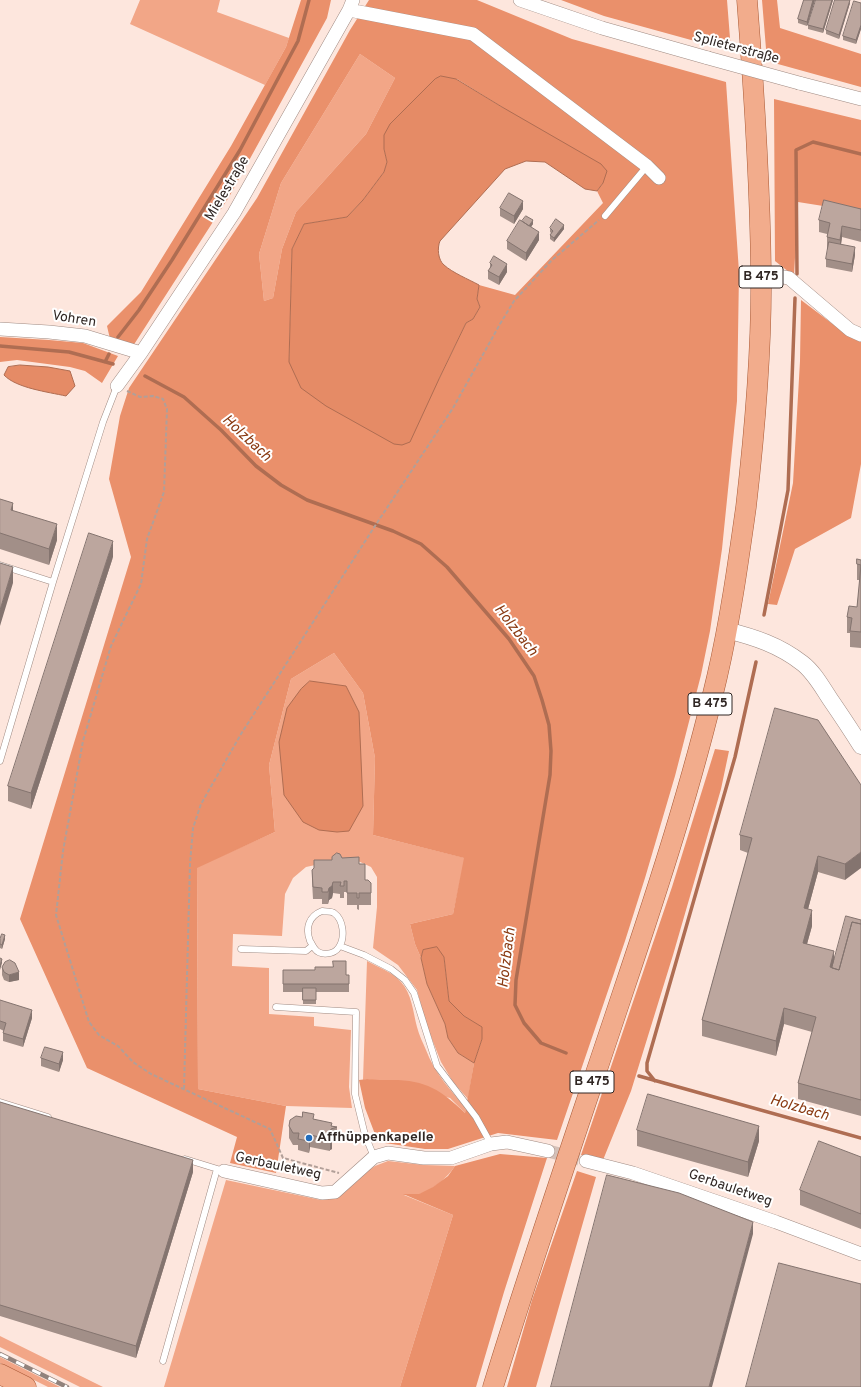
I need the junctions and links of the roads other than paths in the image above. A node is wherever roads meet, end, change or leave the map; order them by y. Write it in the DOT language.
graph roads {
  1 [pos="520,0"];
  2 [pos="747,0"];
  3 [pos="351,5"];
  4 [pos="861,100"];
  5 [pos="647,166"];
  6 [pos="659,178"];
  7 [pos="605,216"];
  8 [pos="761,273"];
  9 [pos="0,329"];
  10 [pos="861,335"];
  11 [pos="141,353"];
  12 [pos="117,386"];
  13 [pos="0,565"];
  14 [pos="52,582"];
  15 [pos="726,630"];
  16 [pos="861,746"];
  17 [pos="0,762"];
  18 [pos="312,946"];
  19 [pos="340,946"];
  20 [pos="241,949"];
  21 [pos="276,1007"];
  22 [pos="0,1102"];
  23 [pos="52,1118"];
  24 [pos="491,1144"];
  25 [pos="548,1151"];
  26 [pos="179,1157"];
  27 [pos="374,1157"];
  28 [pos="586,1161"];
  29 [pos="220,1170"];
  30 [pos="861,1254"];
  31 [pos="163,1361"];
  32 [pos="0,1374"];
  33 [pos="26,1387"];
  34 [pos="493,1387"];
  1 -- 4 [label="street, Splieterstraße, bridge"];
  2 -- 8 [label="main road, B 475"];
  3 -- 5 [label="street"];
  3 -- 11 [label="street, Mielestraße"];
  5 -- 6 [label="street"];
  5 -- 7 [label="lane"];
  8 -- 10 [label="street"];
  8 -- 15 [label="main road, B 475"];
  9 -- 11 [label="street, Vohren"];
  11 -- 12 [label="street, Mielestraße"];
  12 -- 14 [label="lane"];
  13 -- 14 [label="lane"];
  14 -- 17 [label="lane"];
  15 -- 16 [label="street"];
  15 -- 34 [label="main road, B 475"];
  18 -- 19 [label="lane"];
  18 -- 19 [label="lane"];
  18 -- 20 [label="lane"];
  19 -- 24 [label="lane"];
  21 -- 27 [label="lane"];
  22 -- 23 [label="lane"];
  24 -- 25 [label="street"];
  24 -- 27 [label="street"];
  26 -- 29 [label="lane"];
  27 -- 29 [label="street, Gerbauletweg"];
  28 -- 30 [label="street, Gerbauletweg"];
  29 -- 31 [label="lane"];
  32 -- 33 [label="main road"];
}
